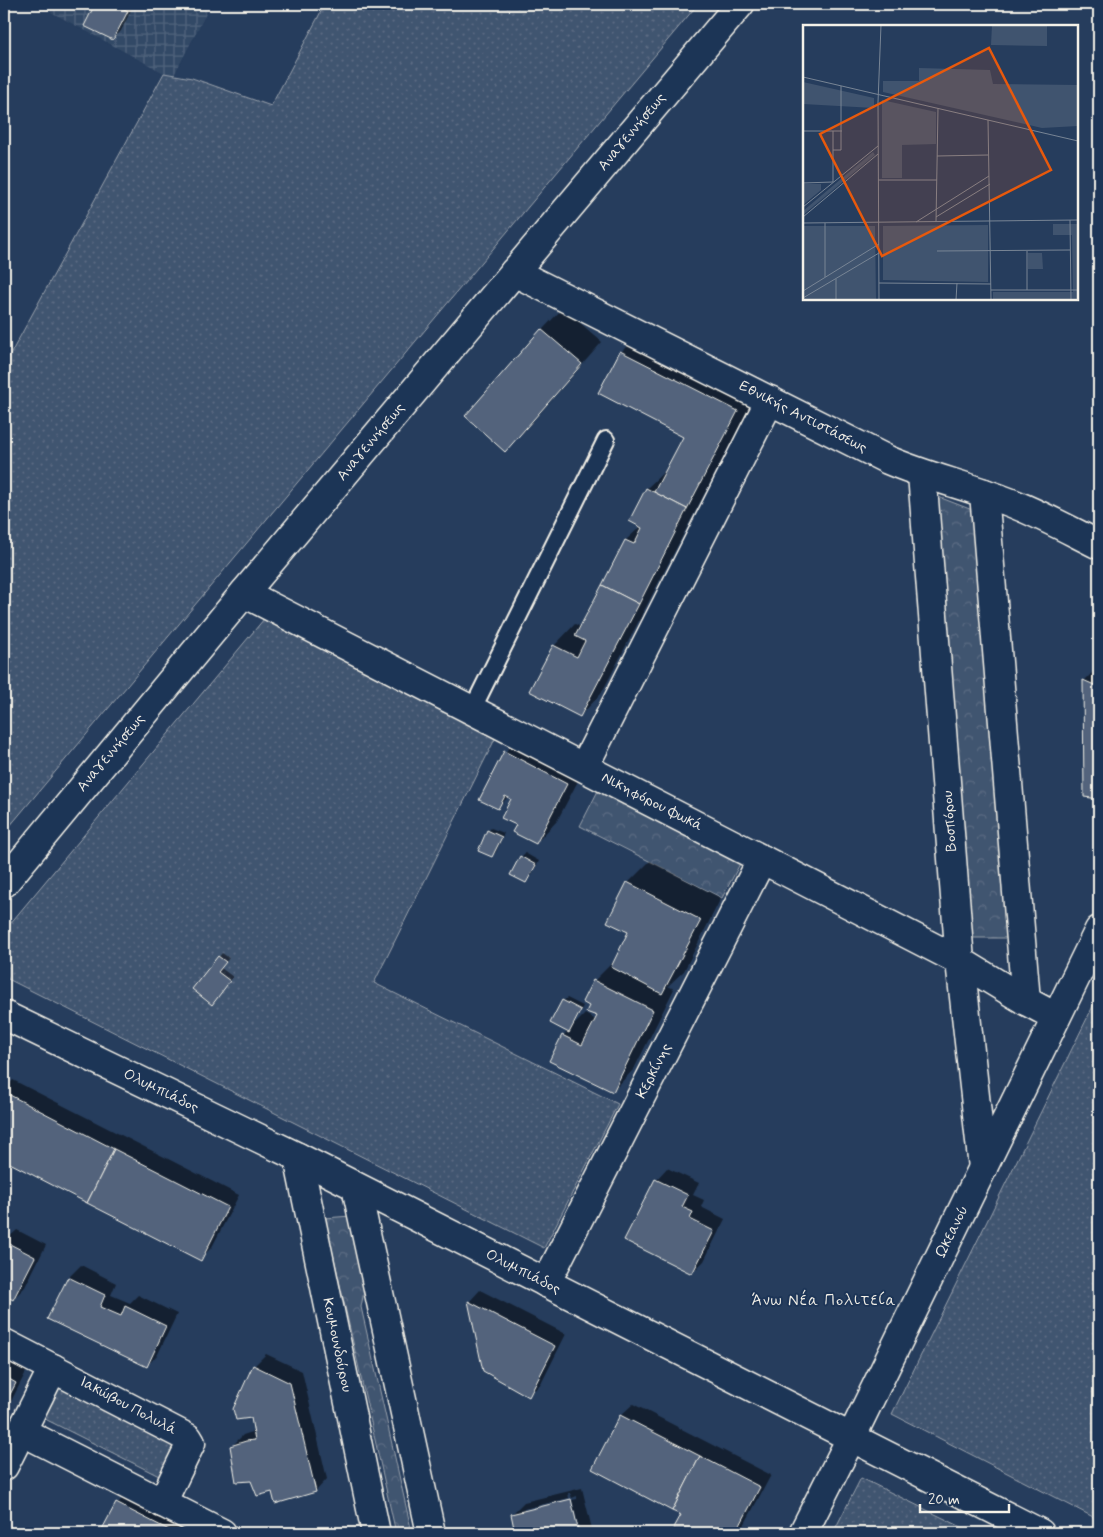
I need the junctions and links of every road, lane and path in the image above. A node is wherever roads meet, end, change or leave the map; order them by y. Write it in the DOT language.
graph roads {
  1 [pos="740,4"];
  2 [pos="514,272"];
  3 [pos="770,400"];
  4 [pos="606,440"];
  5 [pos="922,474"];
  6 [pos="984,493"];
  7 [pos="1099,545"];
  8 [pos="244,593"];
  9 [pos="472,710"];
  10 [pos="584,768"];
  11 [pos="762,859"];
  12 [pos="4,882"];
  13 [pos="1099,930"];
  14 [pos="960,960"];
  15 [pos="1026,1001"];
  16 [pos="4,1015"];
  17 [pos="1056,1017"];
  18 [pos="298,1157"];
  19 [pos="983,1168"];
  20 [pos="356,1186"];
  21 [pos="546,1283"];
  22 [pos="4,1343"];
  23 [pos="54,1368"];
  24 [pos="22,1432"];
  25 [pos="851,1438"];
  26 [pos="4,1466"];
  27 [pos="162,1503"];
  28 [pos="1006,1524"];
  29 [pos="222,1533"];
  30 [pos="376,1533"];
  31 [pos="432,1533"];
  32 [pos="803,1533"];
  33 [pos="1040,1533"];
  1 -- 2 [label="street, Αναγεννήσεως"];
  2 -- 3 [label="street, Εθνικής Αντιστάσεως"];
  2 -- 8 [label="street, Αναγεννήσεως"];
  3 -- 5 [label="street, Εθνικής Αντιστάσεως"];
  3 -- 10 [label="street"];
  4 -- 9 [label="lane"];
  5 -- 6 [label="street, Εθνικής Αντιστάσεως"];
  5 -- 14 [label="street, Βοσπόρου"];
  6 -- 7 [label="street, Εθνικής Αντιστάσεως"];
  6 -- 15 [label="street"];
  8 -- 9 [label="street, Νικηφόρου Φωκά"];
  8 -- 12 [label="street, Αναγεννήσεως"];
  9 -- 10 [label="street, Νικηφόρου Φωκά"];
  10 -- 11 [label="street, Νικηφόρου Φωκά"];
  11 -- 14 [label="street, Νικηφόρου Φωκά"];
  11 -- 21 [label="street, Κερκίνης"];
  13 -- 17 [label="street, Ωκεανού"];
  14 -- 15 [label="street, Νικηφόρου Φωκά"];
  14 -- 19 [label="street, Βοσπόρου"];
  15 -- 17 [label="street, Νικηφόρου Φωκά"];
  16 -- 18 [label="street, Ολυμπιάδος"];
  17 -- 19 [label="street, Ωκεανού"];
  18 -- 20 [label="street, Ολυμπιάδος"];
  18 -- 30 [label="street, Κουμουνδούρου"];
  19 -- 25 [label="street, Ωκεανού"];
  20 -- 21 [label="street, Ολυμπιάδος"];
  20 -- 31 [label="street"];
  21 -- 25 [label="street, Ολυμπιάδος"];
  22 -- 23 [label="street, Ιακώβου Πολυλά"];
  23 -- 24 [label="street"];
  23 -- 27 [label="street, Ιακώβου Πολυλά"];
  24 -- 26 [label="street"];
  24 -- 27 [label="street"];
  25 -- 28 [label="street, Ολυμπιάδος"];
  25 -- 32 [label="street, Ωκεανού"];
  27 -- 29 [label="street"];
  28 -- 33 [label="street, Ολυμπιάδος"];
}
